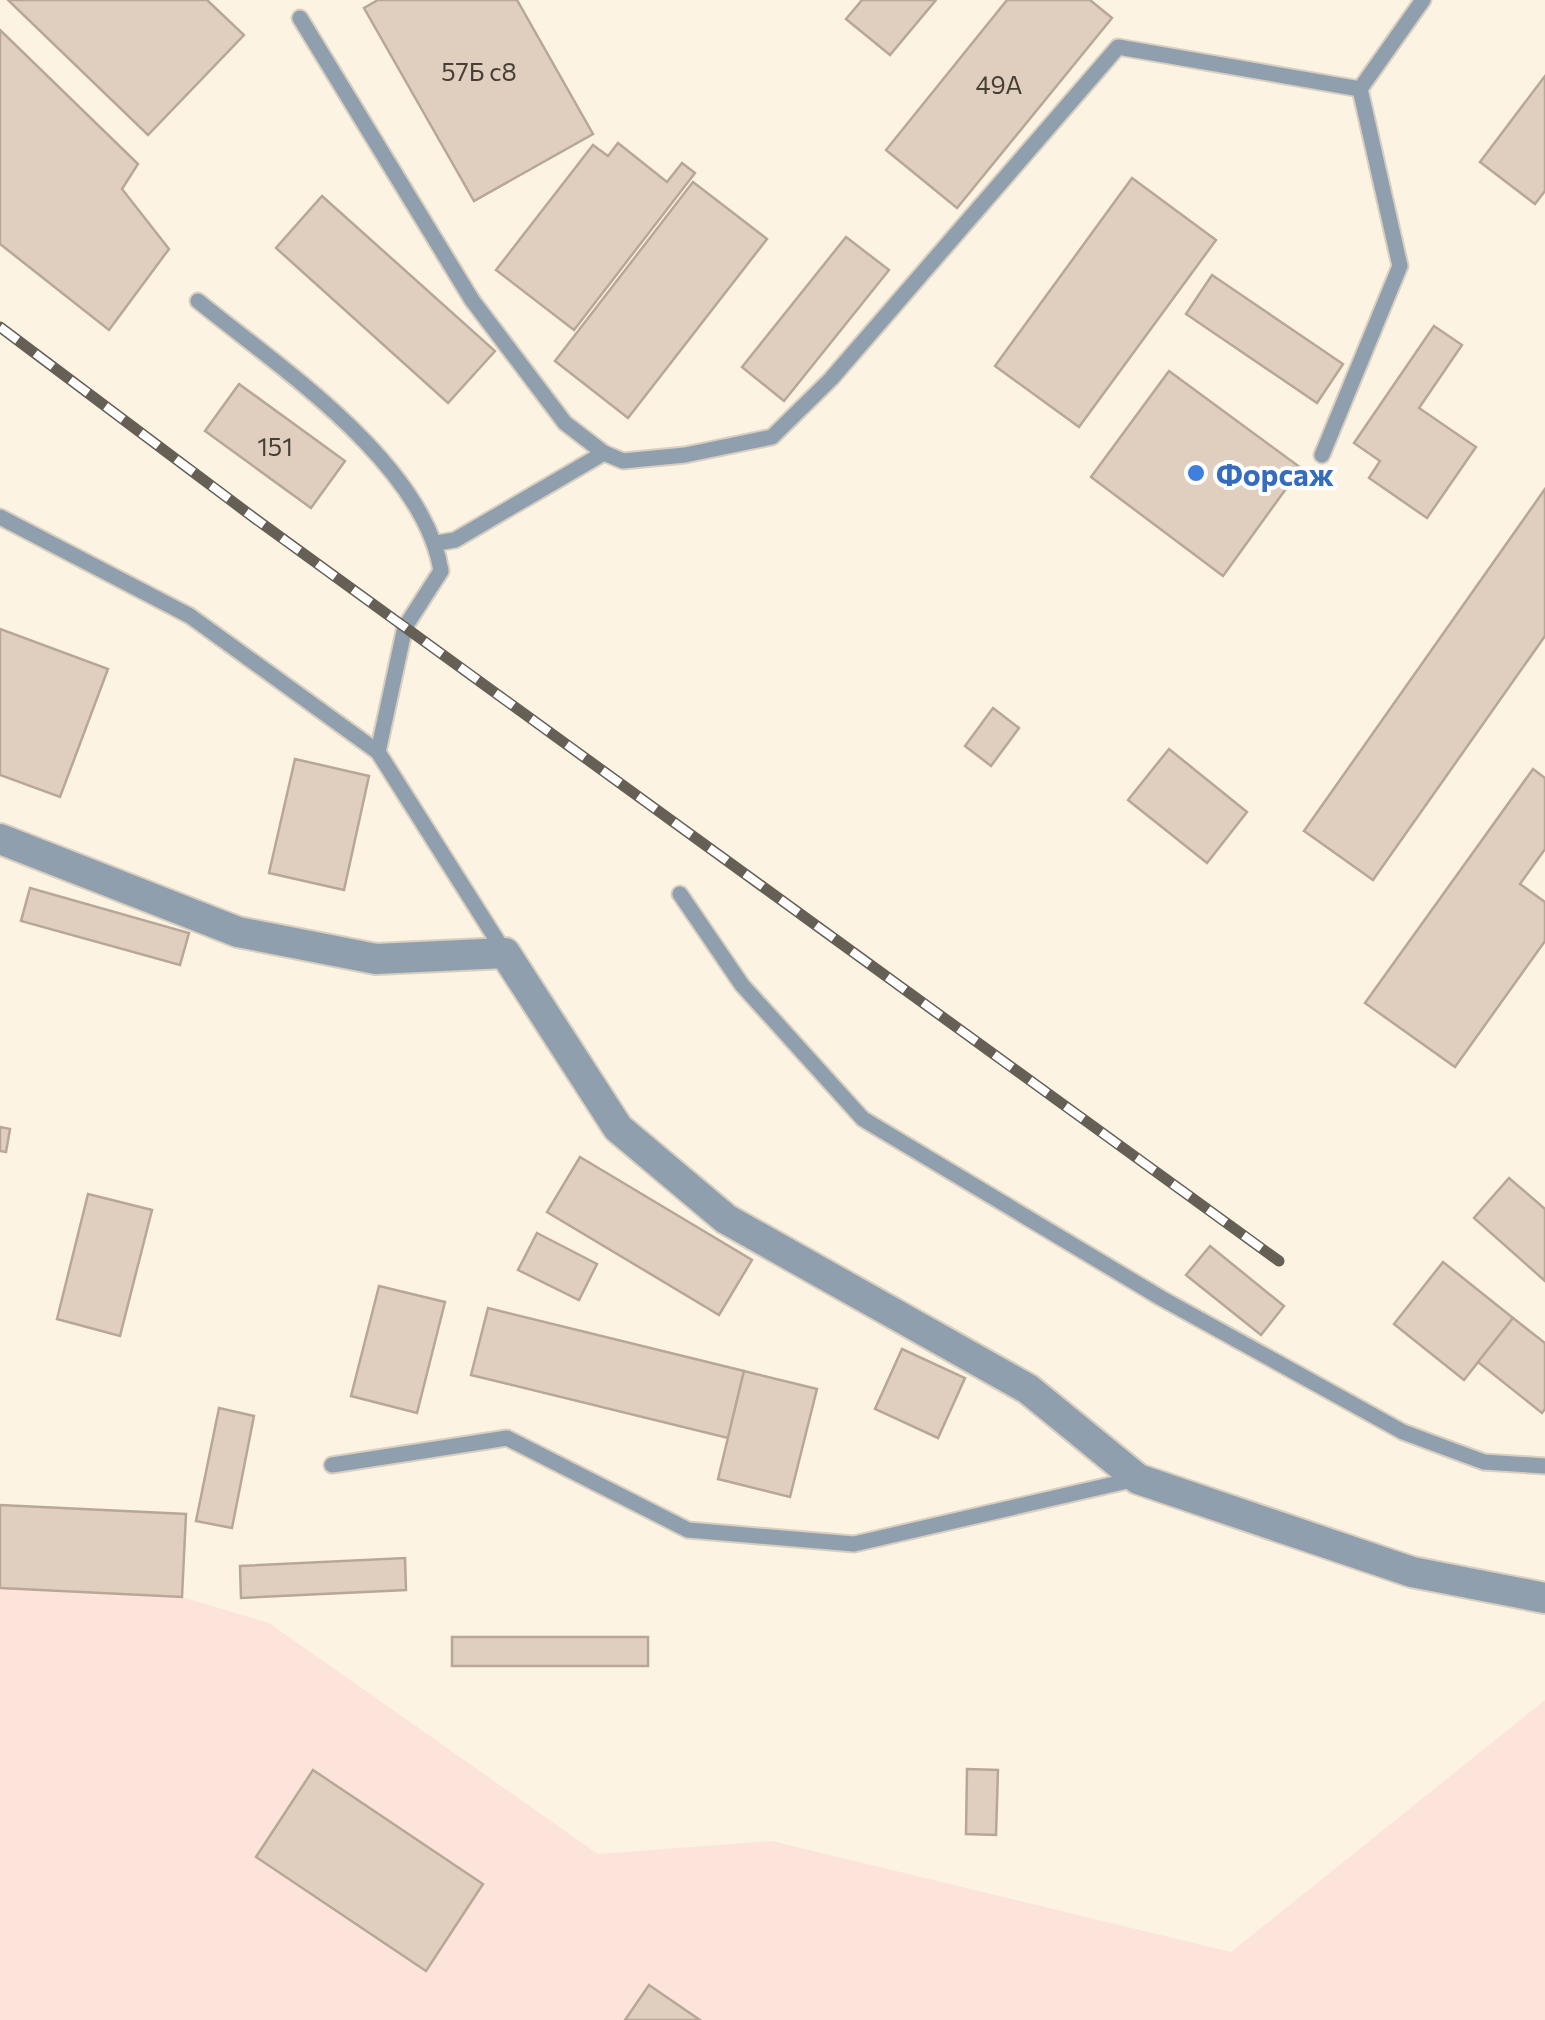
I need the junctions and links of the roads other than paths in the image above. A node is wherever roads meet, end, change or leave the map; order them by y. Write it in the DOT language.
graph roads {
  1 [pos="1423,0"];
  2 [pos="300,18"];
  3 [pos="1360,90"];
  4 [pos="198,300"];
  5 [pos="604,454"];
  6 [pos="1322,455"];
  7 [pos="0,517"];
  8 [pos="437,544"];
  9 [pos="378,752"];
  10 [pos="0,839"];
  11 [pos="680,894"];
  12 [pos="505,953"];
  13 [pos="332,1464"];
  14 [pos="1545,1466"];
  15 [pos="1138,1479"];
  16 [pos="1545,1598"];
  1 -- 3 [label="lane"];
  2 -- 5 [label="lane"];
  3 -- 5 [label="lane"];
  3 -- 6 [label="lane"];
  4 -- 8 [label="lane"];
  5 -- 8 [label="lane"];
  7 -- 9 [label="lane"];
  8 -- 9 [label="lane"];
  9 -- 12 [label="lane"];
  10 -- 12 [label="street"];
  11 -- 14 [label="lane"];
  12 -- 15 [label="street"];
  13 -- 15 [label="lane"];
  15 -- 16 [label="street"];
}
